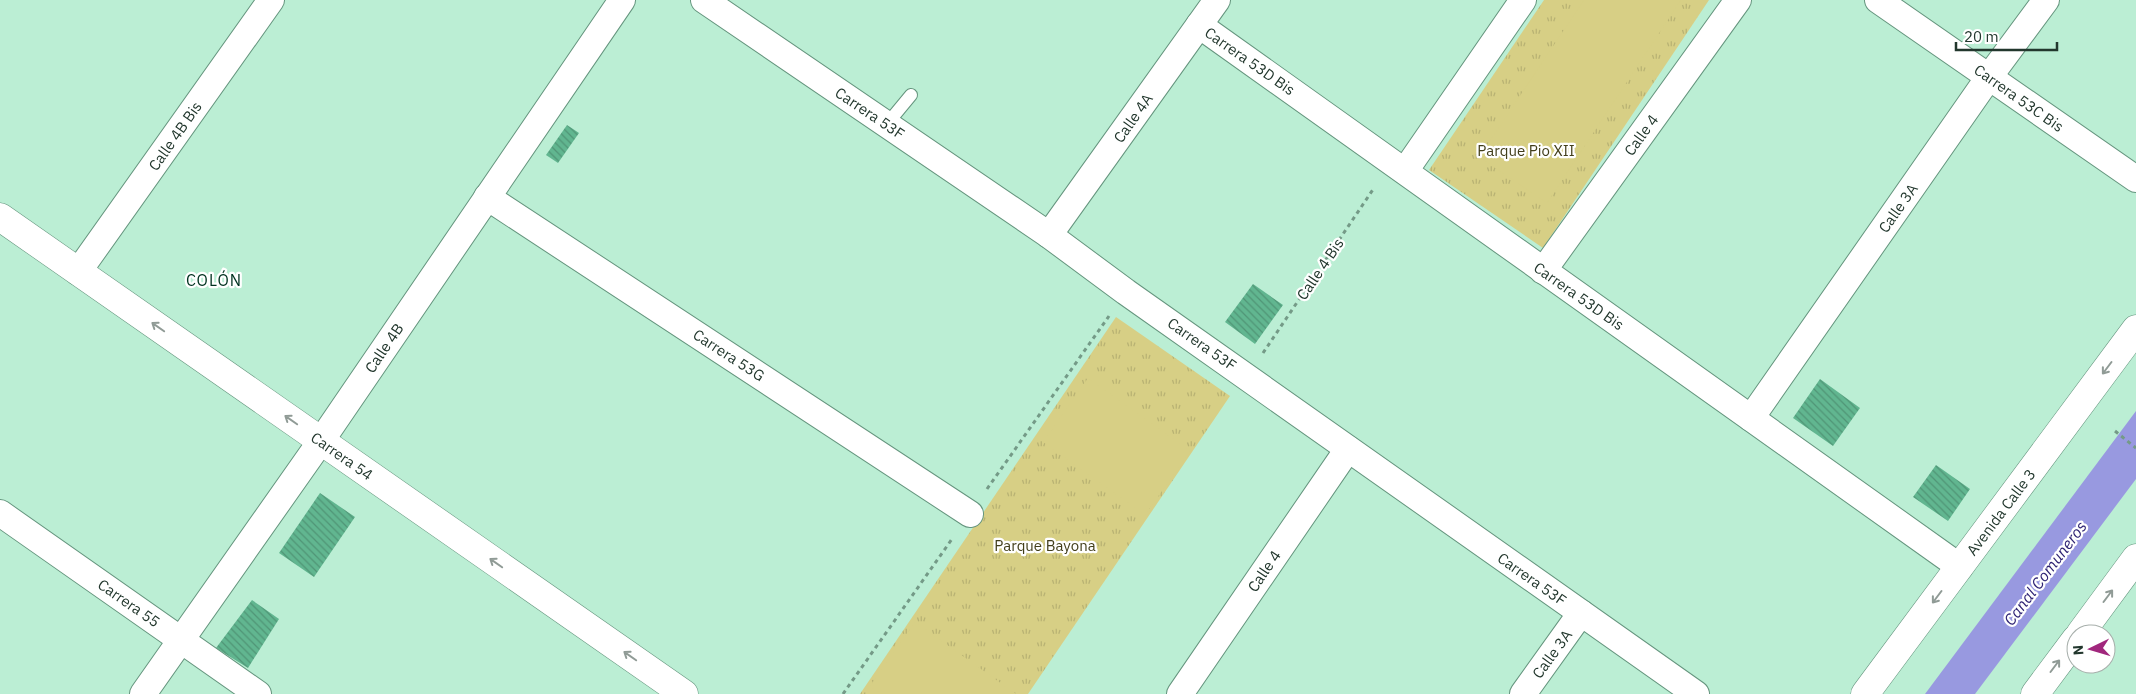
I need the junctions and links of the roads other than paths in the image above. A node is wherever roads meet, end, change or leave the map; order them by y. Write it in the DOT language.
graph roads {
  1 [pos="271,0"];
  2 [pos="622,0"];
  3 [pos="704,0"];
  4 [pos="1216,0"];
  5 [pos="1523,0"];
  6 [pos="1738,0"];
  7 [pos="1878,0"];
  8 [pos="2046,0"];
  9 [pos="1199,25"];
  10 [pos="1989,77"];
  11 [pos="911,95"];
  12 [pos="887,124"];
  13 [pos="1398,167"];
  14 [pos="2136,179"];
  15 [pos="487,197"];
  16 [pos="0,217"];
  17 [pos="1049,235"];
  18 [pos="1543,271"];
  19 [pos="78,272"];
  20 [pos="2136,329"];
  21 [pos="1751,418"];
  22 [pos="321,441"];
  23 [pos="1348,449"];
  24 [pos="0,513"];
  25 [pos="970,514"];
  26 [pos="2136,558"];
  27 [pos="1960,567"];
  28 [pos="1581,613"];
  29 [pos="2087,624"];
  30 [pos="182,640"];
  31 [pos="2066,652"];
  32 [pos="669,690"];
  33 [pos="143,694"];
  34 [pos="258,694"];
  35 [pos="1180,694"];
  36 [pos="1523,694"];
  37 [pos="1696,694"];
  38 [pos="1865,694"];
  39 [pos="2035,694"];
  1 -- 19 [label="street, Calle 4B Bis"];
  2 -- 15 [label="street, Calle 4B"];
  3 -- 12 [label="street, Carrera 53F"];
  4 -- 9 [label="street, Calle 4A"];
  5 -- 13 [label="street"];
  6 -- 18 [label="street, Calle 4"];
  7 -- 10 [label="street, Carrera 53C Bis"];
  8 -- 10 [label="street, Calle 3A"];
  9 -- 13 [label="street, Carrera 53D Bis"];
  9 -- 17 [label="street, Calle 4A"];
  10 -- 14 [label="street, Carrera 53C Bis"];
  10 -- 21 [label="street, Calle 3A"];
  11 -- 12 [label="lane"];
  12 -- 17 [label="street, Carrera 53F"];
  13 -- 18 [label="street, Carrera 53D Bis"];
  15 -- 22 [label="street, Calle 4B"];
  15 -- 25 [label="street, Carrera 53G"];
  16 -- 19 [label="street, Carrera 54"];
  17 -- 23 [label="street, Carrera 53F"];
  18 -- 21 [label="street, Carrera 53D Bis"];
  22 -- 19 [label="street, Carrera 54, one-way"];
  20 -- 27 [label="street, Avenida Calle 3, one-way"];
  21 -- 27 [label="street, Carrera 53D Bis"];
  22 -- 30 [label="street, Calle 4B"];
  32 -- 22 [label="street, Carrera 54, one-way"];
  23 -- 28 [label="street, Carrera 53F"];
  23 -- 35 [label="street, Calle 4"];
  24 -- 30 [label="street, Carrera 55"];
  29 -- 26 [label="street, one-way"];
  27 -- 38 [label="street, Avenida Calle 3, one-way"];
  28 -- 36 [label="street, Calle 3A"];
  28 -- 37 [label="street, Carrera 53F"];
  30 -- 33 [label="street, Calle 4B"];
  30 -- 34 [label="street, Carrera 55"];
  39 -- 31 [label="street, one-way"];
}
